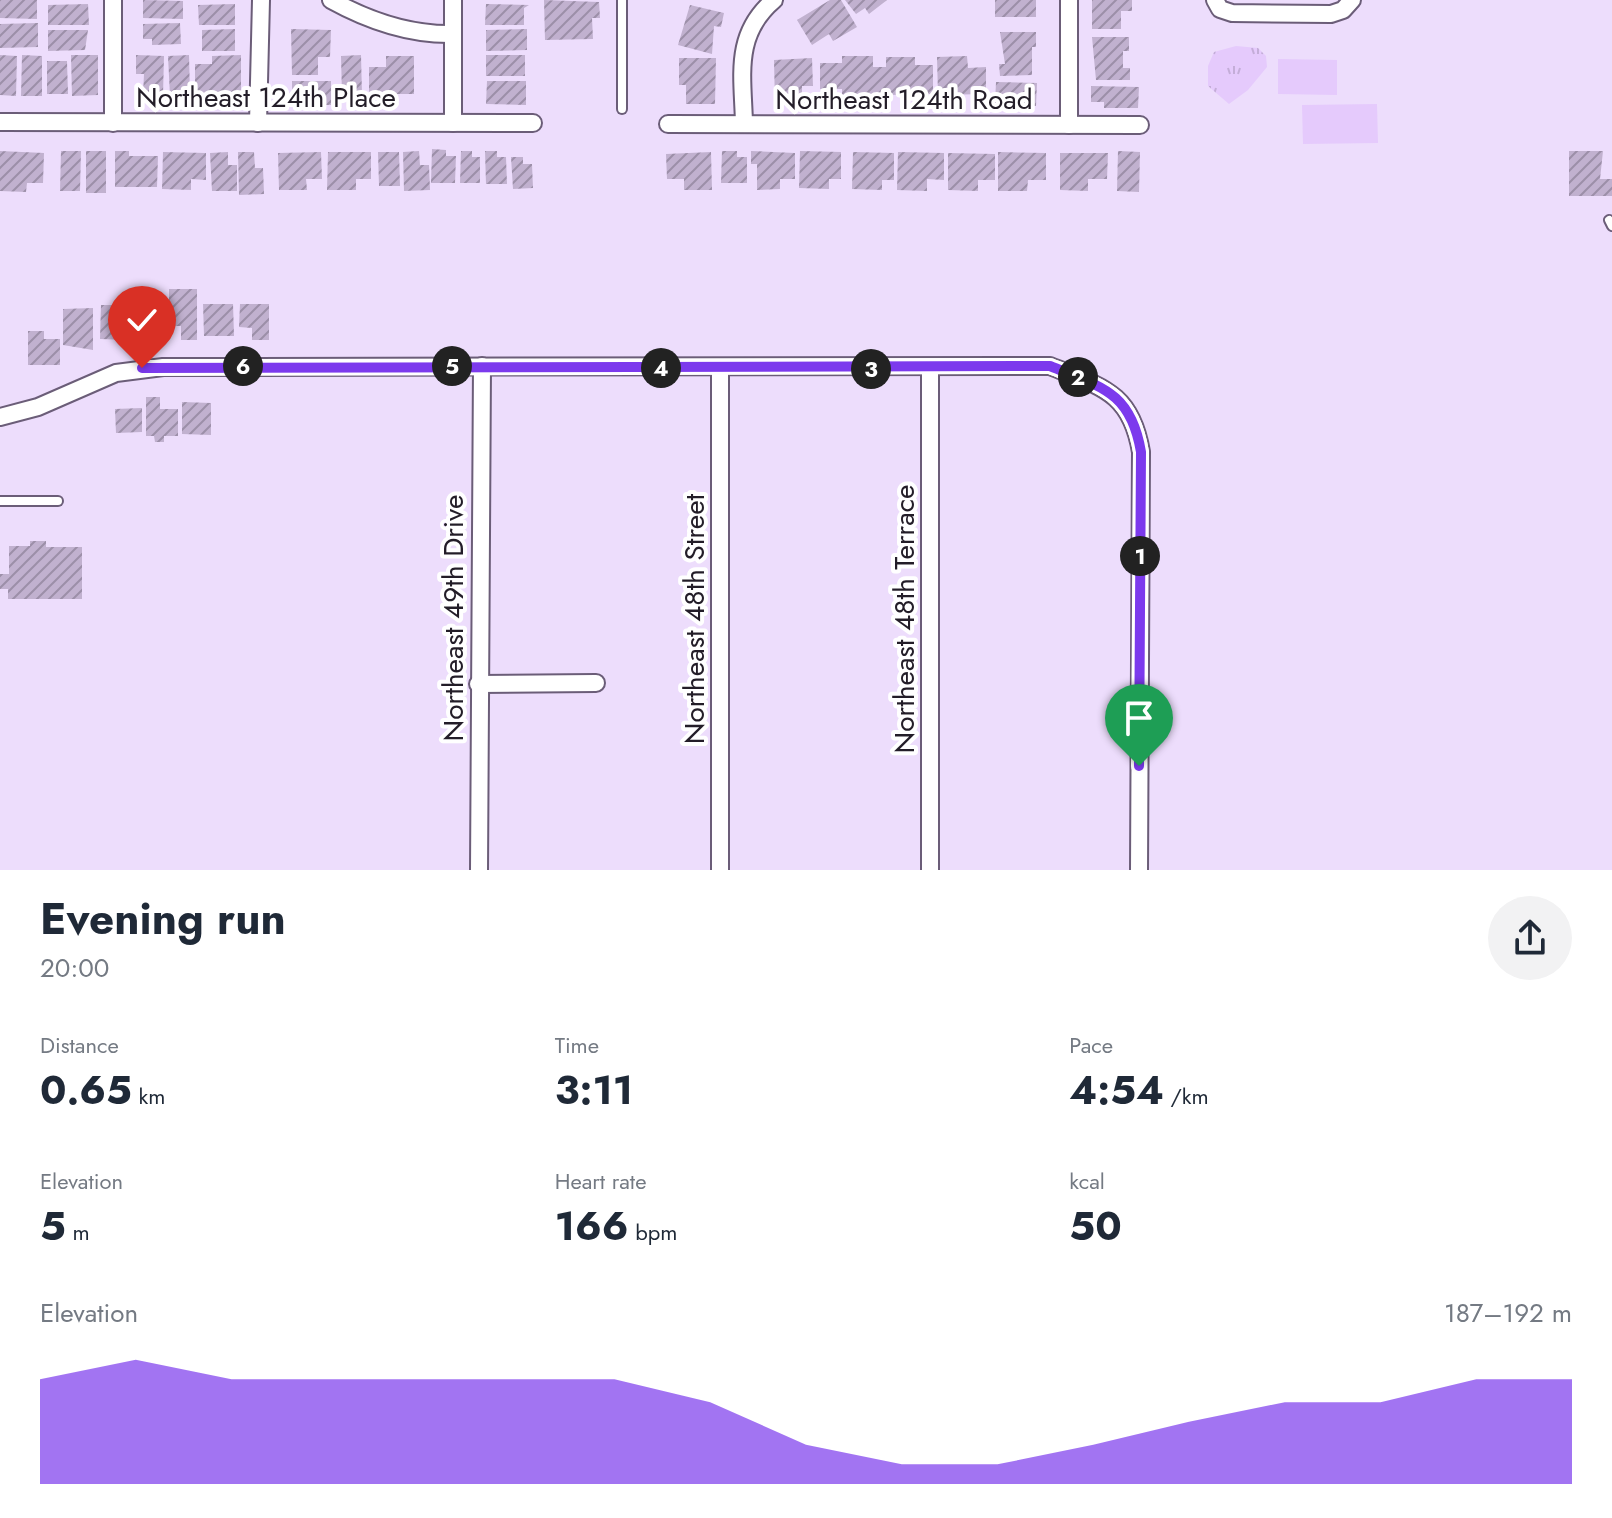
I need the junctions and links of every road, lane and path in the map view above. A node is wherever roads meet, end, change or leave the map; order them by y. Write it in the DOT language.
graph roads {
  1 [pos="113,0"];
  2 [pos="261,0"];
  3 [pos="331,0"];
  4 [pos="453,0"];
  5 [pos="622,0"];
  6 [pos="774,0"];
  7 [pos="1069,0"];
  8 [pos="1215,0"];
  9 [pos="1352,0"];
  10 [pos="453,34"];
  11 [pos="622,109"];
  12 [pos="0,122"];
  13 [pos="113,123"];
  14 [pos="258,123"];
  15 [pos="453,123"];
  16 [pos="533,123"];
  17 [pos="668,124"];
  18 [pos="744,124"];
  19 [pos="1069,125"];
  20 [pos="1140,125"];
  21 [pos="482,366"];
  22 [pos="720,368"];
  23 [pos="930,369"];
  24 [pos="0,417"];
  25 [pos="0,501"];
  26 [pos="58,501"];
  27 [pos="596,683"];
  28 [pos="478,684"];
  29 [pos="479,870"];
  30 [pos="720,870"];
  31 [pos="930,870"];
  32 [pos="1139,870"];
  1 -- 13 [label="street"];
  2 -- 14 [label="street"];
  3 -- 10 [label="street"];
  4 -- 10 [label="street"];
  5 -- 11 [label="lane"];
  6 -- 18 [label="street"];
  7 -- 19 [label="street"];
  8 -- 9 [label="street"];
  10 -- 15 [label="street"];
  12 -- 13 [label="street, Northeast 124th Place"];
  13 -- 14 [label="street, Northeast 124th Place"];
  14 -- 15 [label="street, Northeast 124th Place"];
  15 -- 16 [label="street, Northeast 124th Place"];
  17 -- 18 [label="street, Northeast 124th Road"];
  18 -- 19 [label="street, Northeast 124th Road"];
  19 -- 20 [label="street, Northeast 124th Road"];
  21 -- 22 [label="street"];
  21 -- 24 [label="street"];
  21 -- 28 [label="street, Northeast 49th Drive"];
  22 -- 23 [label="street"];
  22 -- 30 [label="street, Northeast 48th Street"];
  23 -- 31 [label="street, Northeast 48th Terrace"];
  23 -- 32 [label="street"];
  25 -- 26 [label="lane"];
  27 -- 28 [label="street"];
  28 -- 29 [label="street, Northeast 49th Drive"];
}
